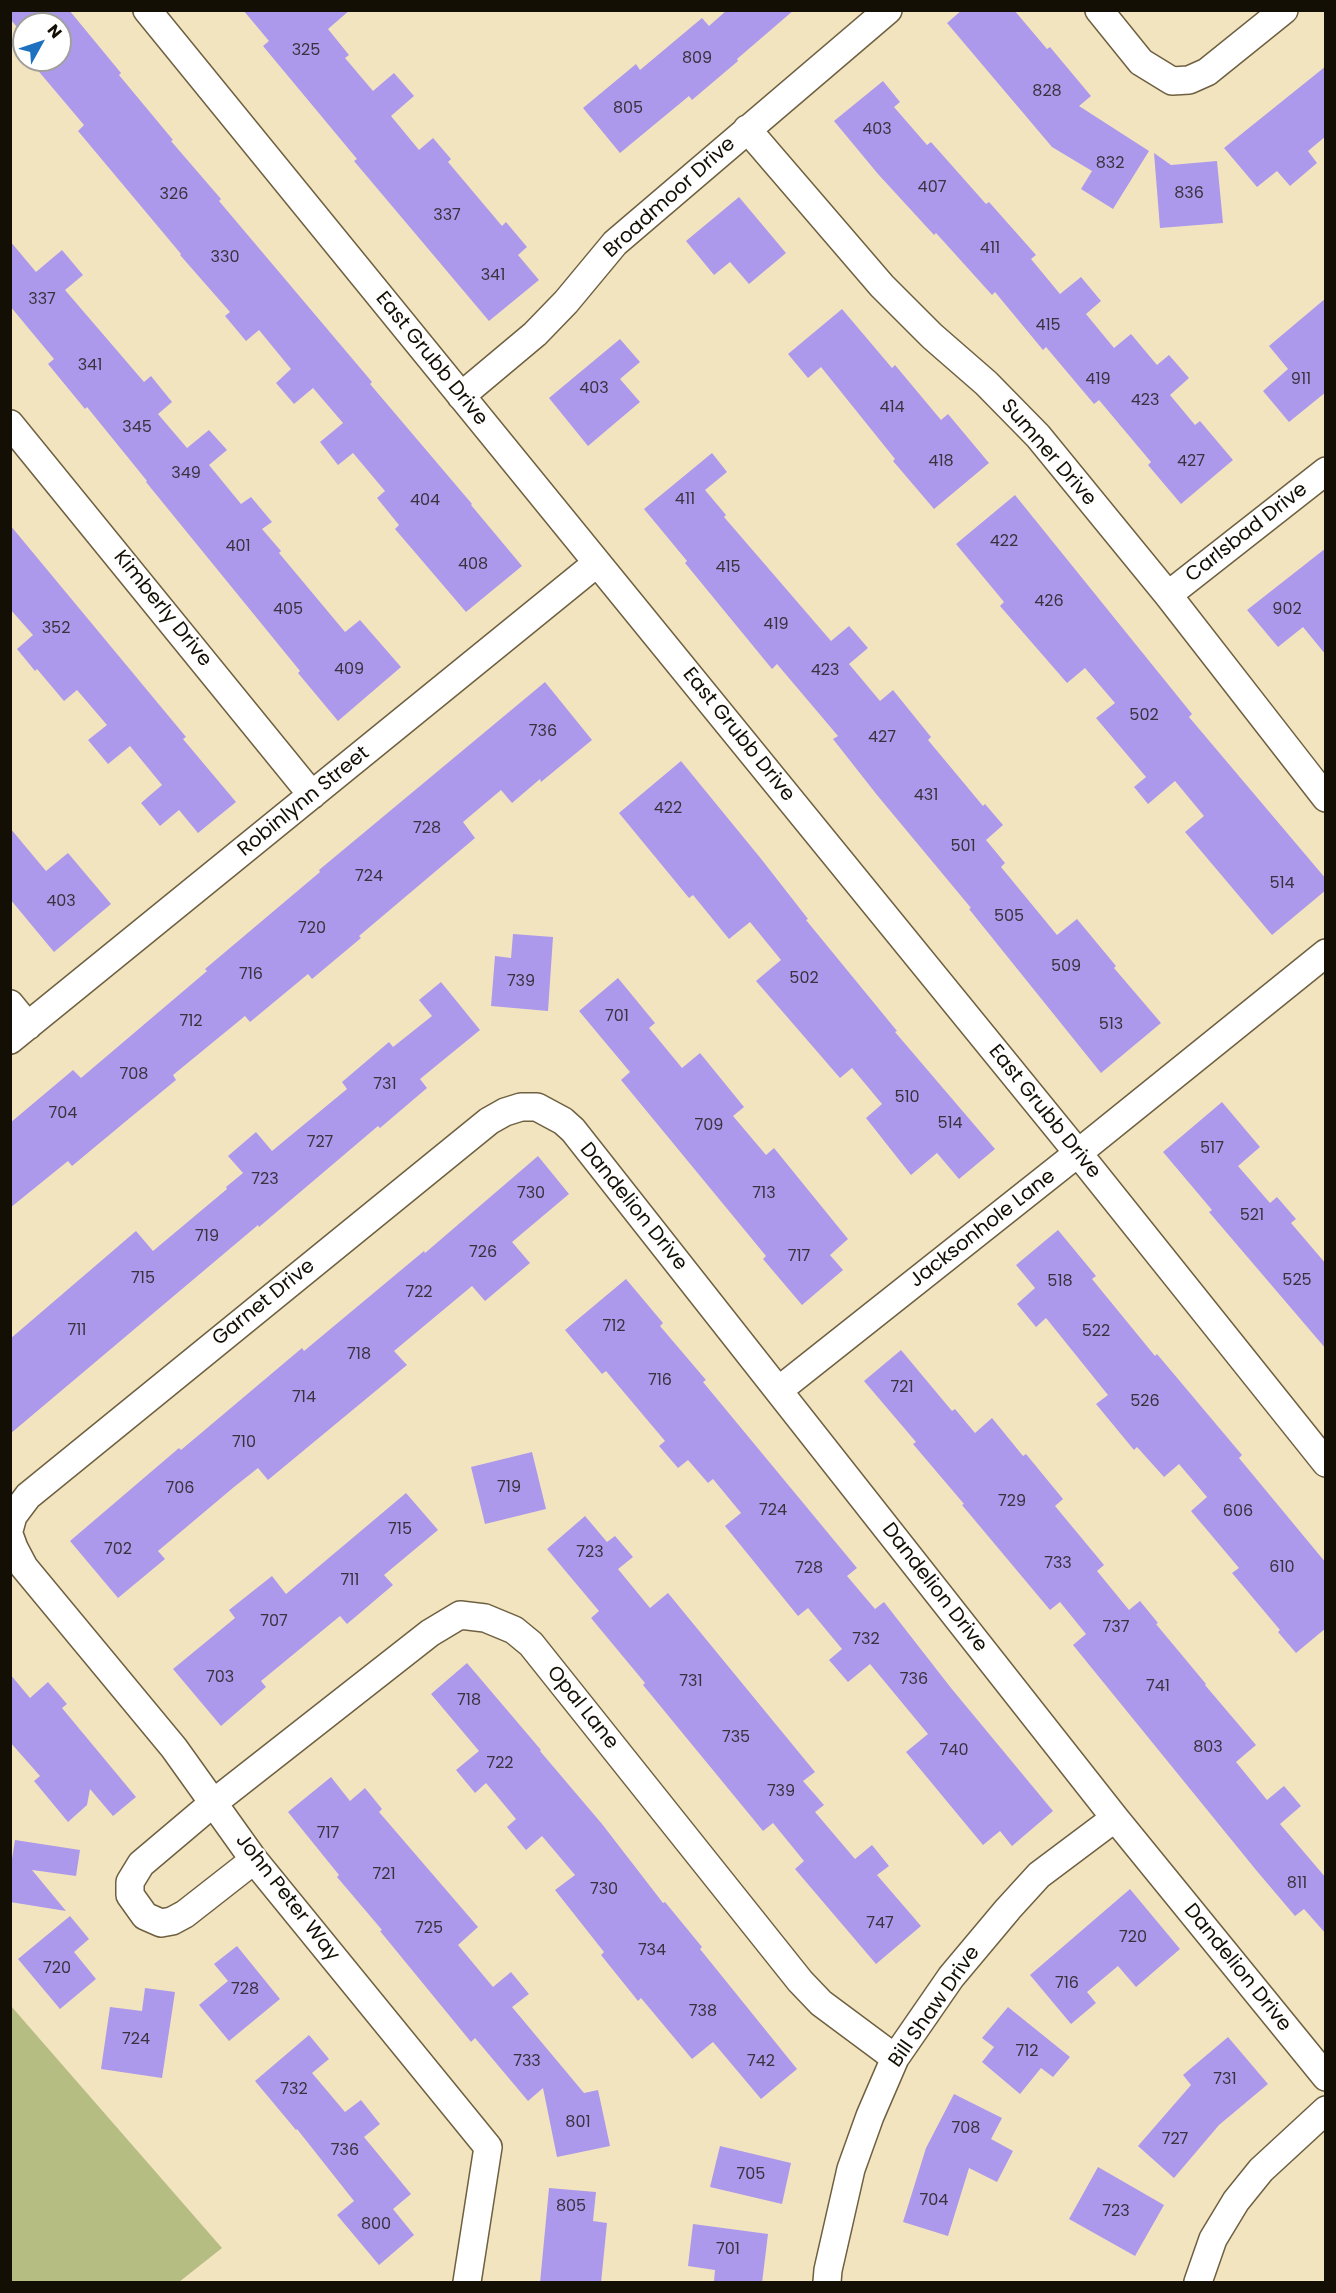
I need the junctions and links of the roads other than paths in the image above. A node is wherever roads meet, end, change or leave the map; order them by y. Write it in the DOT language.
graph roads {
  1 [pos="147,10"];
  2 [pos="888,10"];
  3 [pos="1099,10"];
  4 [pos="1284,10"];
  5 [pos="747,129"];
  6 [pos="461,396"];
  7 [pos="10,424"];
  8 [pos="1326,471"];
  9 [pos="597,563"];
  10 [pos="1168,595"];
  11 [pos="312,795"];
  12 [pos="1326,798"];
  13 [pos="1326,953"];
  14 [pos="10,1004"];
  15 [pos="20,1033"];
  16 [pos="537,1107"];
  17 [pos="1078,1153"];
  18 [pos="779,1390"];
  19 [pos="1326,1463"];
  20 [pos="10,1527"];
  21 [pos="10,1537"];
  22 [pos="212,1804"];
  23 [pos="1115,1818"];
  24 [pos="254,1860"];
  25 [pos="895,2058"];
  26 [pos="1326,2077"];
  27 [pos="1326,2110"];
  28 [pos="467,2283"];
  29 [pos="827,2283"];
  30 [pos="1198,2283"];
  1 -- 6 [label="street, East Grubb Drive"];
  2 -- 5 [label="street, Broadmoor Drive"];
  3 -- 4 [label="street"];
  5 -- 6 [label="street, Broadmoor Drive"];
  5 -- 10 [label="street, Sumner Drive"];
  6 -- 9 [label="street, East Grubb Drive"];
  7 -- 11 [label="street, Kimberly Drive"];
  8 -- 10 [label="street, Carlsbad Drive"];
  9 -- 11 [label="street, Robinlynn Street"];
  9 -- 17 [label="street, East Grubb Drive"];
  10 -- 12 [label="street, Sumner Drive"];
  11 -- 15 [label="street, Robinlynn Street"];
  13 -- 17 [label="street, Jacksonhole Lane"];
  14 -- 15 [label="street"];
  16 -- 18 [label="street, Dandelion Drive"];
  16 -- 20 [label="street, Garnet Drive"];
  17 -- 18 [label="street, Jacksonhole Lane"];
  17 -- 19 [label="street, East Grubb Drive"];
  18 -- 23 [label="street, Dandelion Drive"];
  21 -- 22 [label="street, John Peter Way"];
  22 -- 24 [label="street, John Peter Way"];
  22 -- 24 [label="street, Opal Lane"];
  22 -- 25 [label="street, Opal Lane"];
  23 -- 25 [label="street, Bill Shaw Drive"];
  23 -- 26 [label="street, Dandelion Drive"];
  24 -- 28 [label="street, John Peter Way"];
  25 -- 29 [label="street, Bill Shaw Drive"];
  27 -- 30 [label="street"];
}
